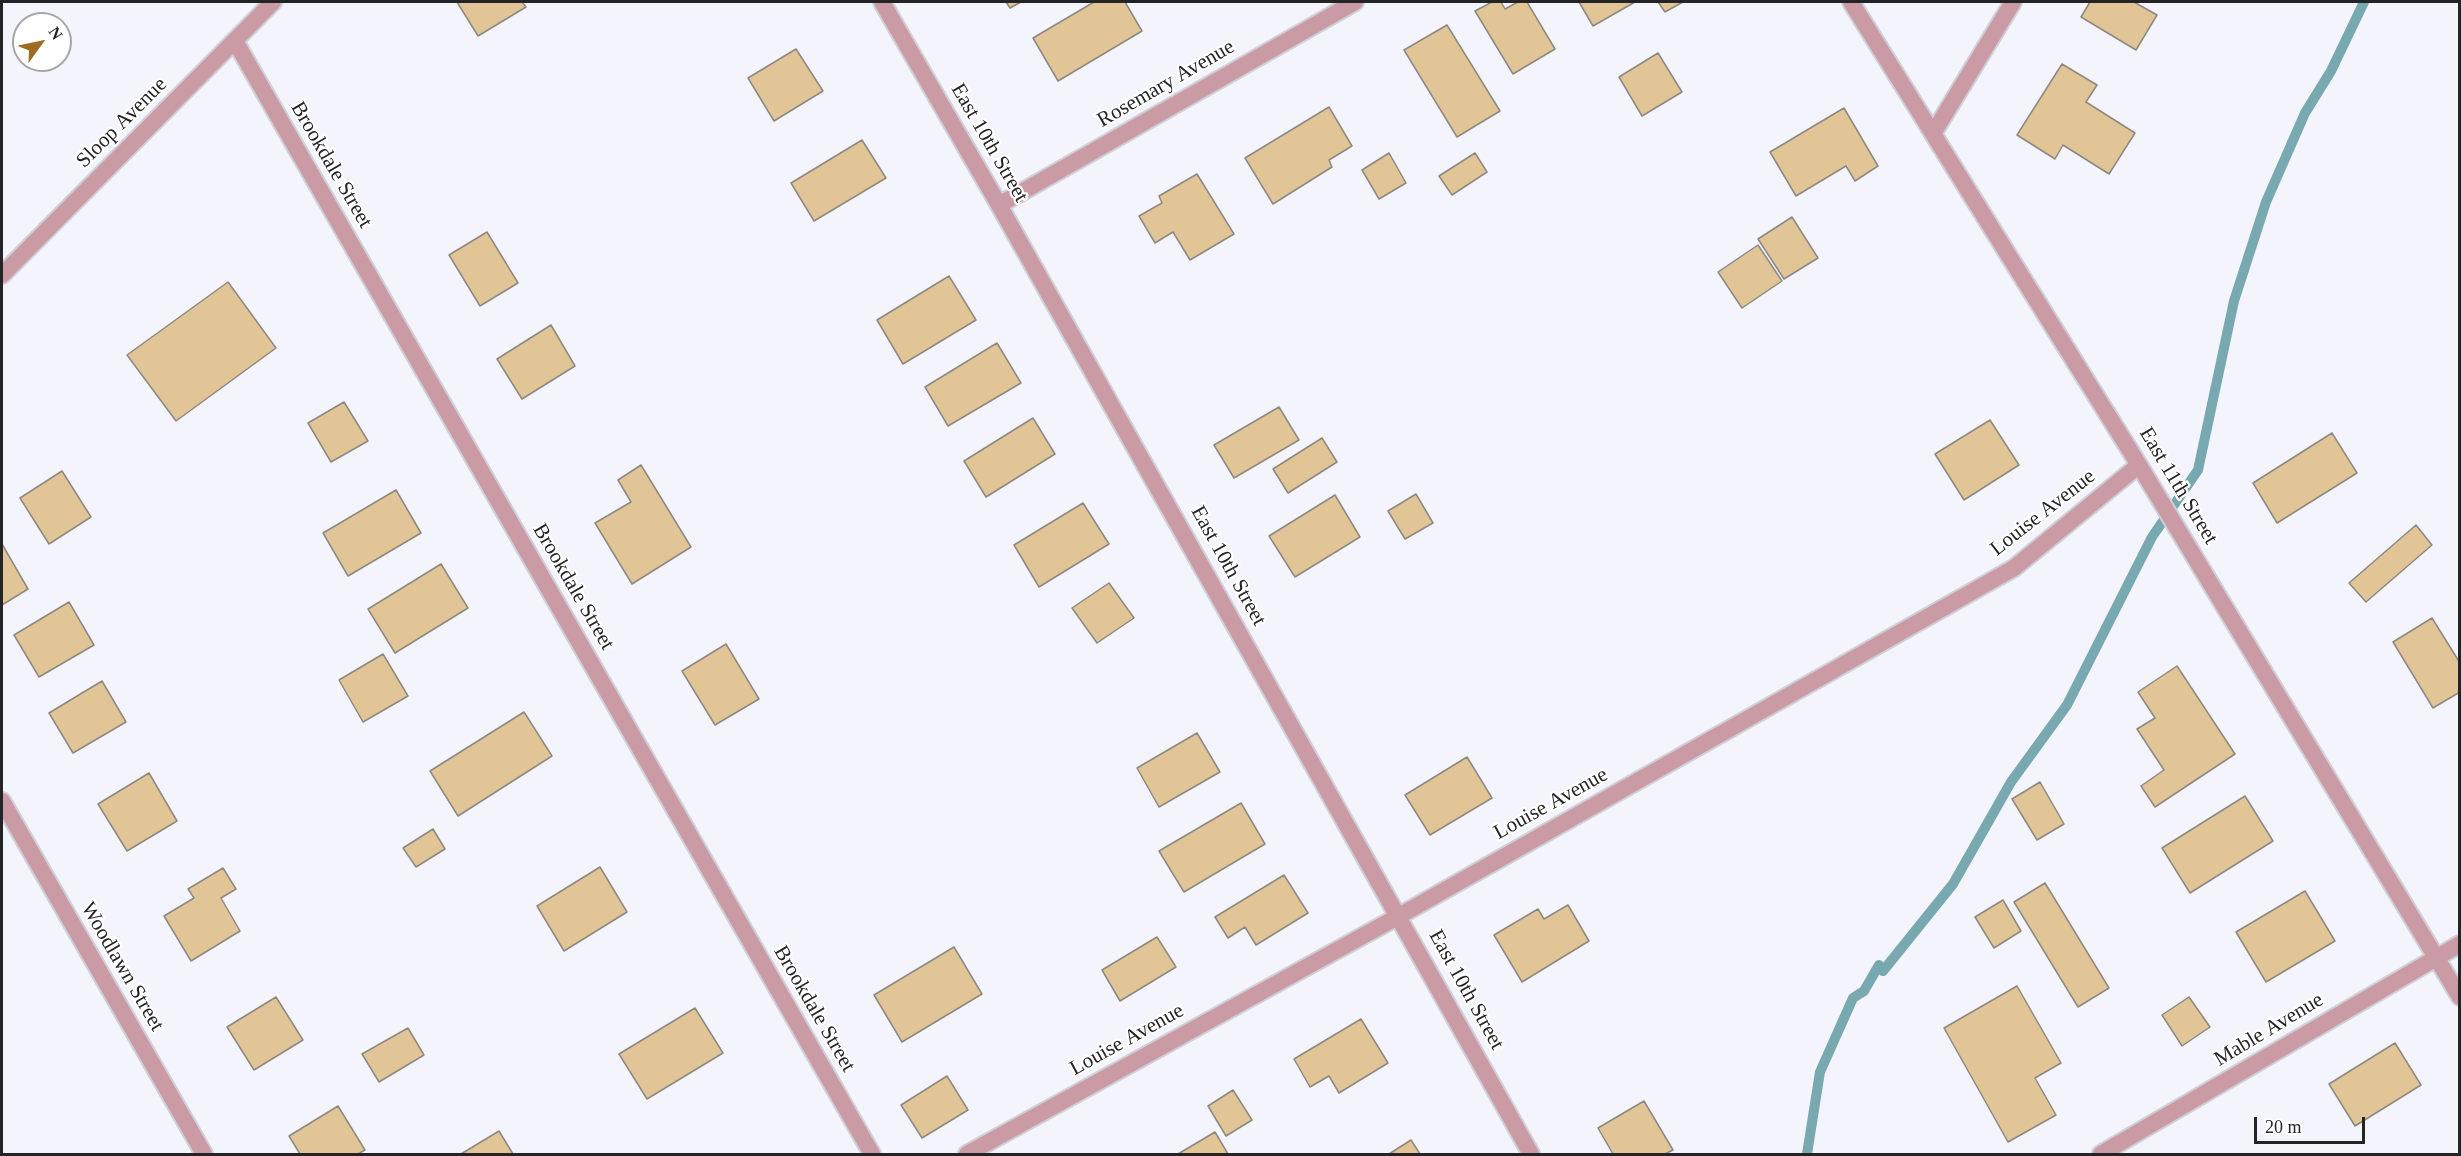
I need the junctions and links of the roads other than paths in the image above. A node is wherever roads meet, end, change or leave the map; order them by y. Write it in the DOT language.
graph roads {
  1 [pos="273,2"];
  2 [pos="882,2"];
  3 [pos="1355,2"];
  4 [pos="1851,2"];
  5 [pos="2013,2"];
  6 [pos="235,41"];
  7 [pos="1934,132"];
  8 [pos="999,205"];
  9 [pos="2,275"];
  10 [pos="2139,465"];
  11 [pos="2,801"];
  12 [pos="1399,916"];
  13 [pos="2460,944"];
  14 [pos="2435,958"];
  15 [pos="2460,997"];
  16 [pos="204,1155"];
  17 [pos="872,1155"];
  18 [pos="967,1155"];
  19 [pos="1531,1155"];
  20 [pos="2101,1155"];
  1 -- 6 [label="street, Sloop Avenue"];
  2 -- 8 [label="street, East 10th Street"];
  3 -- 8 [label="street, Rosemary Avenue"];
  4 -- 7 [label="street, East 11th Street"];
  5 -- 7 [label="street"];
  6 -- 9 [label="street, Sloop Avenue"];
  6 -- 17 [label="street, Brookdale Street"];
  7 -- 10 [label="street, East 11th Street"];
  8 -- 12 [label="street, East 10th Street"];
  10 -- 12 [label="street, Louise Avenue"];
  10 -- 14 [label="street, East 11th Street"];
  11 -- 16 [label="street, Woodlawn Street"];
  12 -- 18 [label="street, Louise Avenue"];
  12 -- 19 [label="street, East 10th Street"];
  13 -- 14 [label="street, Mable Avenue"];
  14 -- 15 [label="street, East 11th Street"];
  14 -- 20 [label="street, Mable Avenue"];
}
